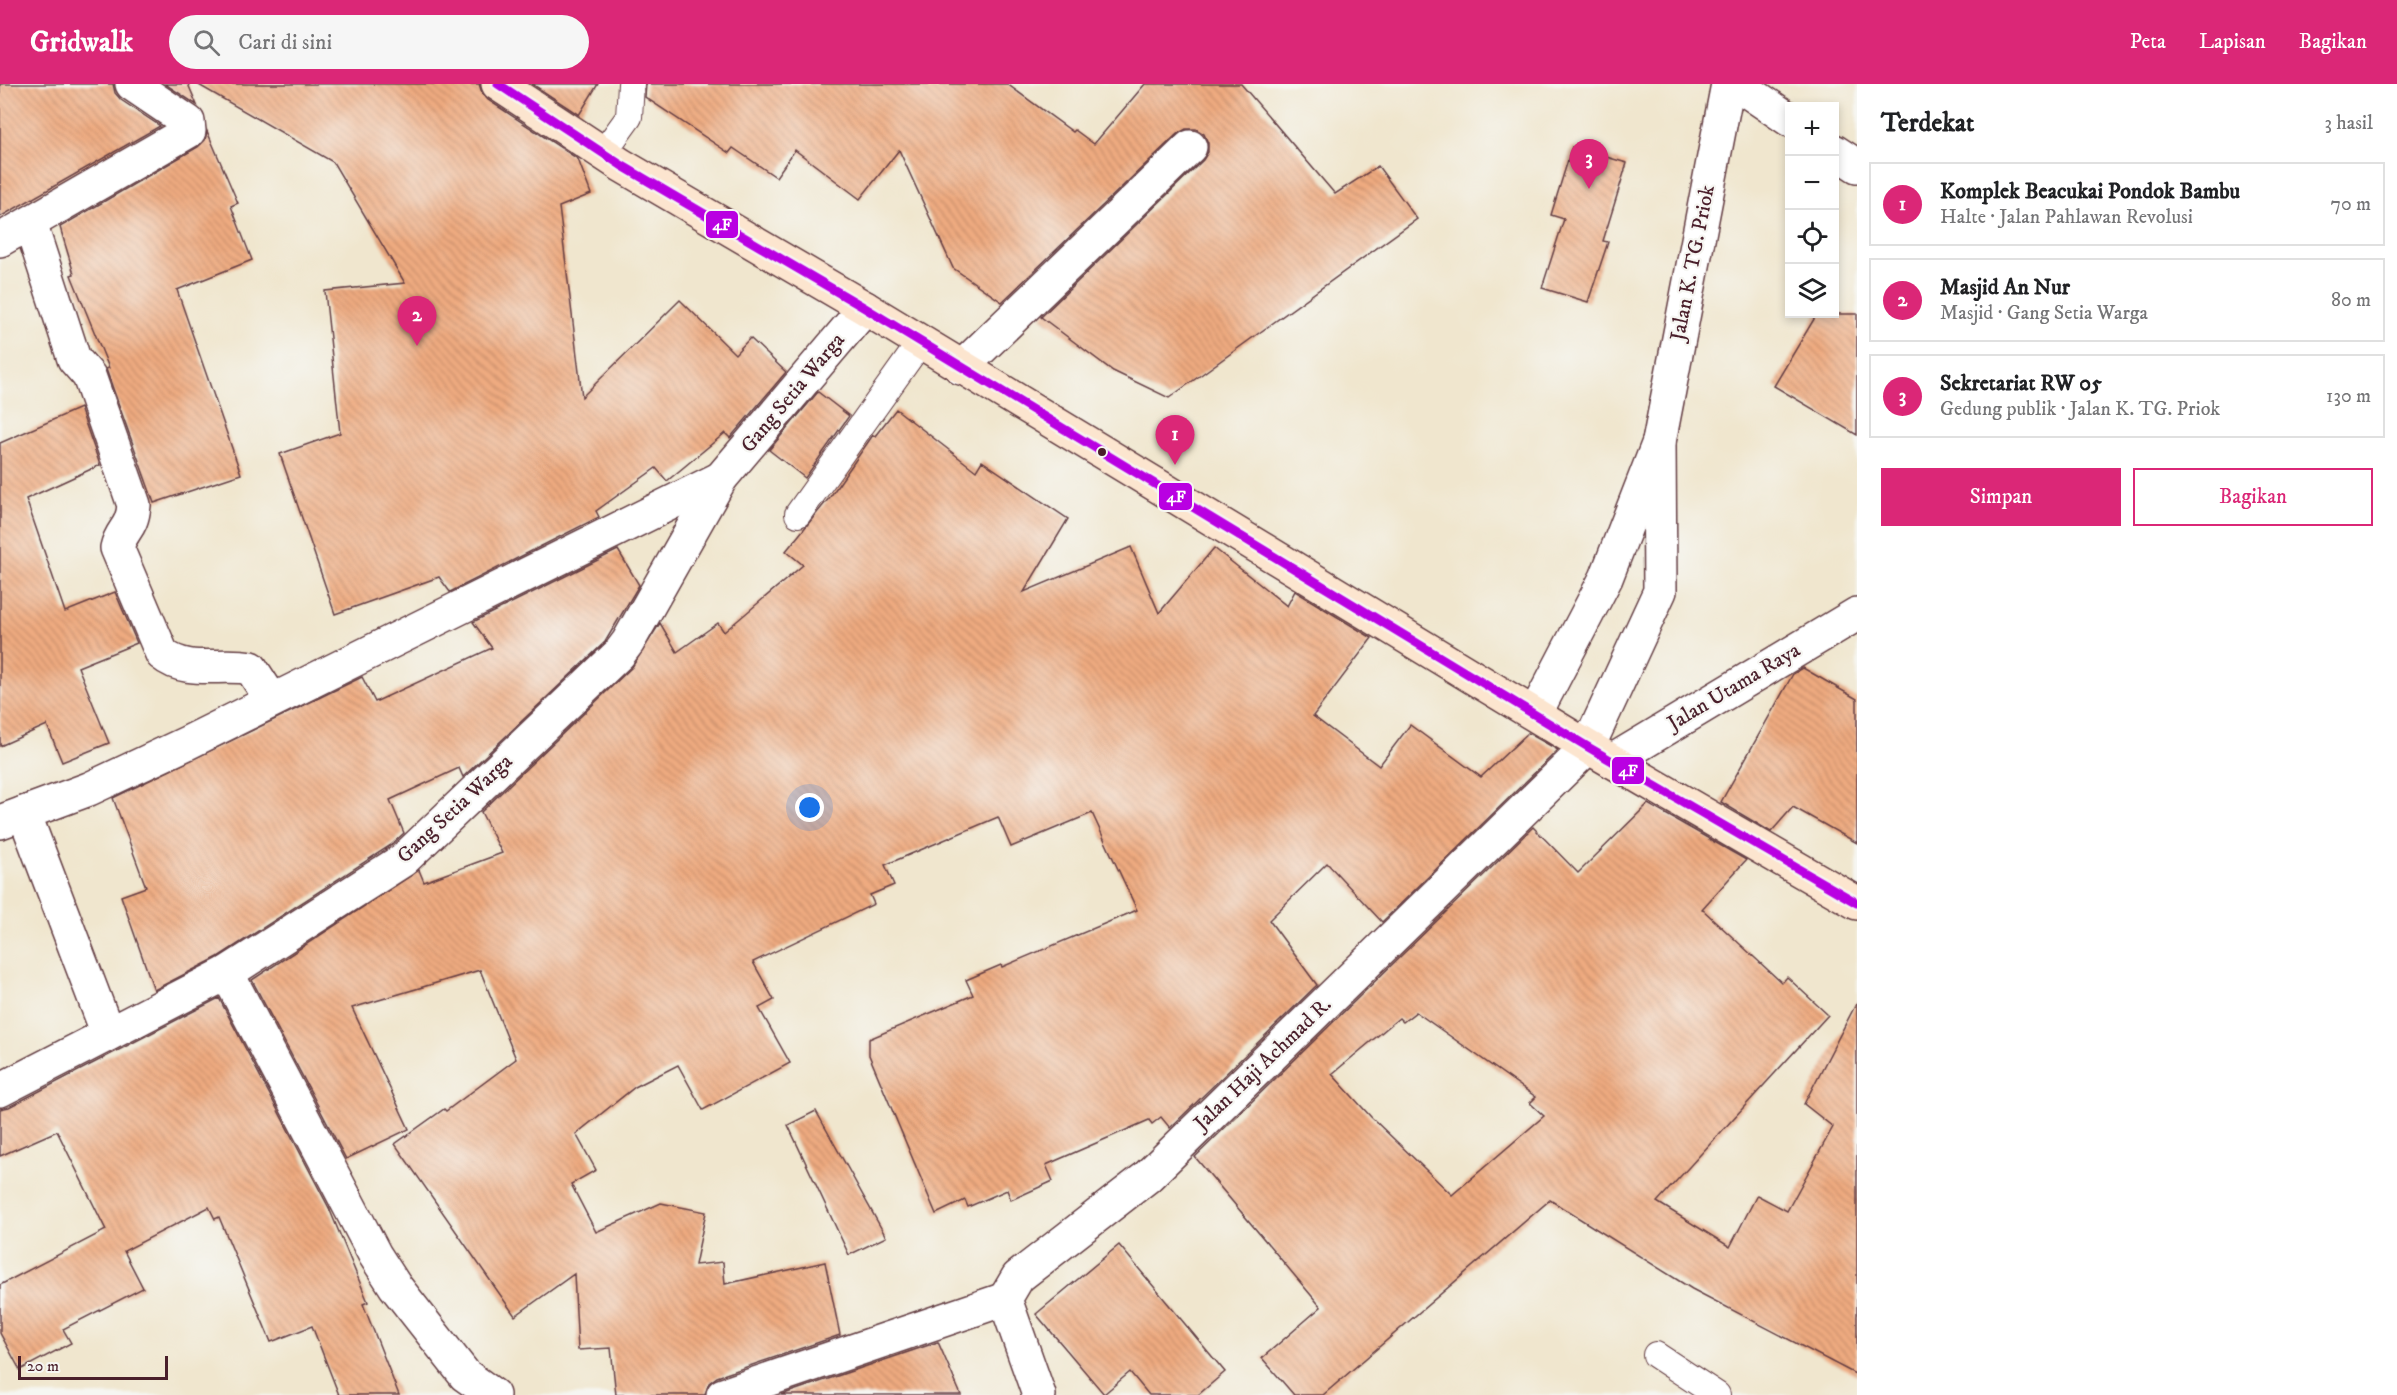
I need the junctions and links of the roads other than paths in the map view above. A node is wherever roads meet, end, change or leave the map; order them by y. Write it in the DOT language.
graph roads {
  1 [pos="132,84"];
  2 [pos="498,84"];
  3 [pos="632,84"];
  4 [pos="1728,84"];
  5 [pos="1737,84"];
  6 [pos="1785,117"];
  7 [pos="1190,147"];
  8 [pos="603,153"];
  9 [pos="1839,154"];
  10 [pos="1857,166"];
  11 [pos="30,223"];
  12 [pos="0,240"];
  13 [pos="865,308"];
  14 [pos="920,343"];
  15 [pos="961,368"];
  16 [pos="1659,442"];
  17 [pos="721,478"];
  18 [pos="798,514"];
  19 [pos="1857,614"];
  20 [pos="272,700"];
  21 [pos="1535,714"];
  22 [pos="1600,754"];
  23 [pos="12,818"];
  24 [pos="1857,903"];
  25 [pos="227,973"];
  26 [pos="108,1034"];
  27 [pos="0,1090"];
  28 [pos="1005,1299"];
  29 [pos="1656,1356"];
  30 [pos="493,1395"];
  31 [pos="723,1395"];
  32 [pos="1039,1395"];
  33 [pos="1717,1395"];
  1 -- 11 [label="street"];
  2 -- 8 [label="main road"];
  3 -- 8 [label="lane"];
  4 -- 16 [label="street, Jalan K. TG. Priok"];
  5 -- 6 [label="street"];
  7 -- 15 [label="street"];
  8 -- 13 [label="main road"];
  9 -- 10 [label="street"];
  11 -- 12 [label="street"];
  11 -- 20 [label="street"];
  13 -- 14 [label="main road"];
  13 -- 17 [label="street, Gang Setia Warga"];
  14 -- 15 [label="main road"];
  14 -- 18 [label="lane"];
  15 -- 21 [label="main road"];
  16 -- 21 [label="street, Jalan K. TG. Priok"];
  16 -- 22 [label="street, Jalan K. TG. Priok"];
  17 -- 20 [label="street, Gang Setia Warga"];
  17 -- 25 [label="street, Gang Setia Warga"];
  19 -- 22 [label="street, Jalan Utama Raya"];
  20 -- 23 [label="street, Gang Setia Warga"];
  21 -- 22 [label="main road"];
  22 -- 24 [label="main road"];
  22 -- 28 [label="street, Jalan Haji Achmad R."];
  23 -- 26 [label="street"];
  25 -- 26 [label="street, Gang Setia Warga"];
  25 -- 30 [label="street"];
  26 -- 27 [label="street, Gang Setia Warga"];
  28 -- 31 [label="street"];
  28 -- 32 [label="street"];
  29 -- 33 [label="lane"];
}
